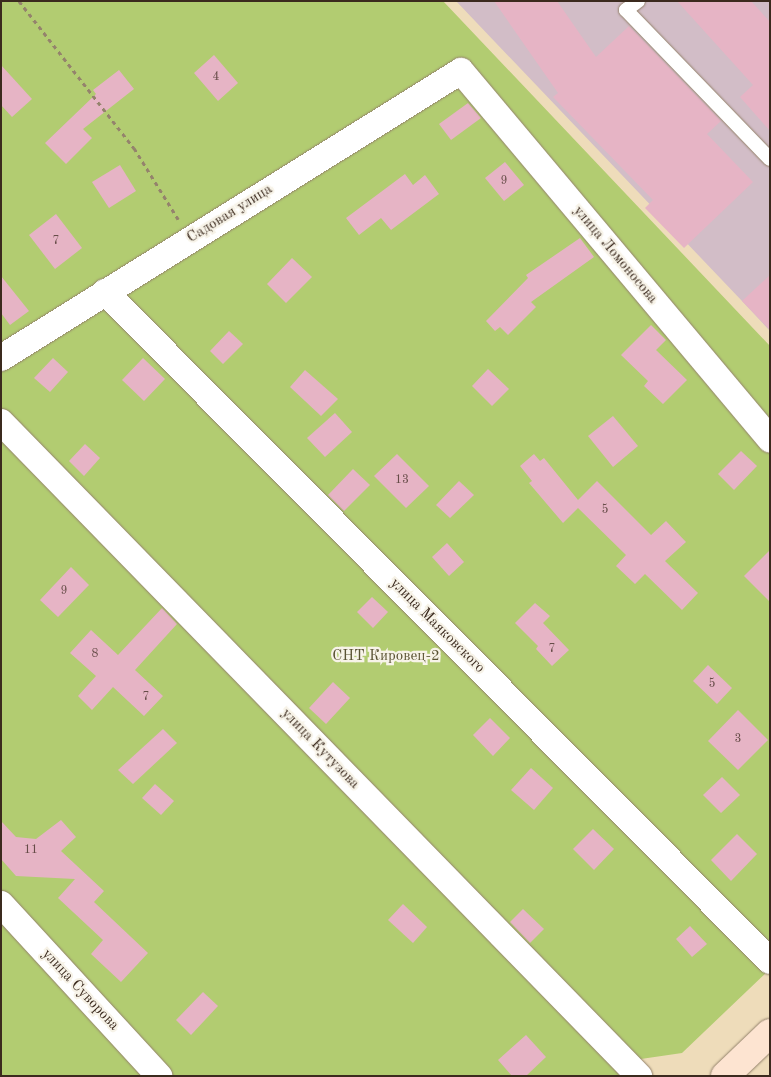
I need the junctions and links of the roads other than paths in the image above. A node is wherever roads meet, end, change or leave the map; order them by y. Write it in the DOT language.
graph roads {
  1 [pos="638,1"];
  2 [pos="460,71"];
  3 [pos="770,159"];
  4 [pos="105,292"];
  5 [pos="1,358"];
  6 [pos="1,422"];
  7 [pos="770,440"];
  8 [pos="1,904"];
  9 [pos="770,961"];
  10 [pos="770,1033"];
  11 [pos="159,1076"];
  12 [pos="639,1076"];
  13 [pos="725,1076"];
  1 -- 3 [label="lane"];
  2 -- 4 [label="street, Садовая улица"];
  2 -- 7 [label="street, улица Ломоносова"];
  4 -- 5 [label="street, Садовая улица"];
  4 -- 9 [label="street, улица Маяковского"];
  6 -- 12 [label="street, улица Кутузова"];
  8 -- 11 [label="street, улица Суворова"];
  10 -- 13 [label="main road"];
}
